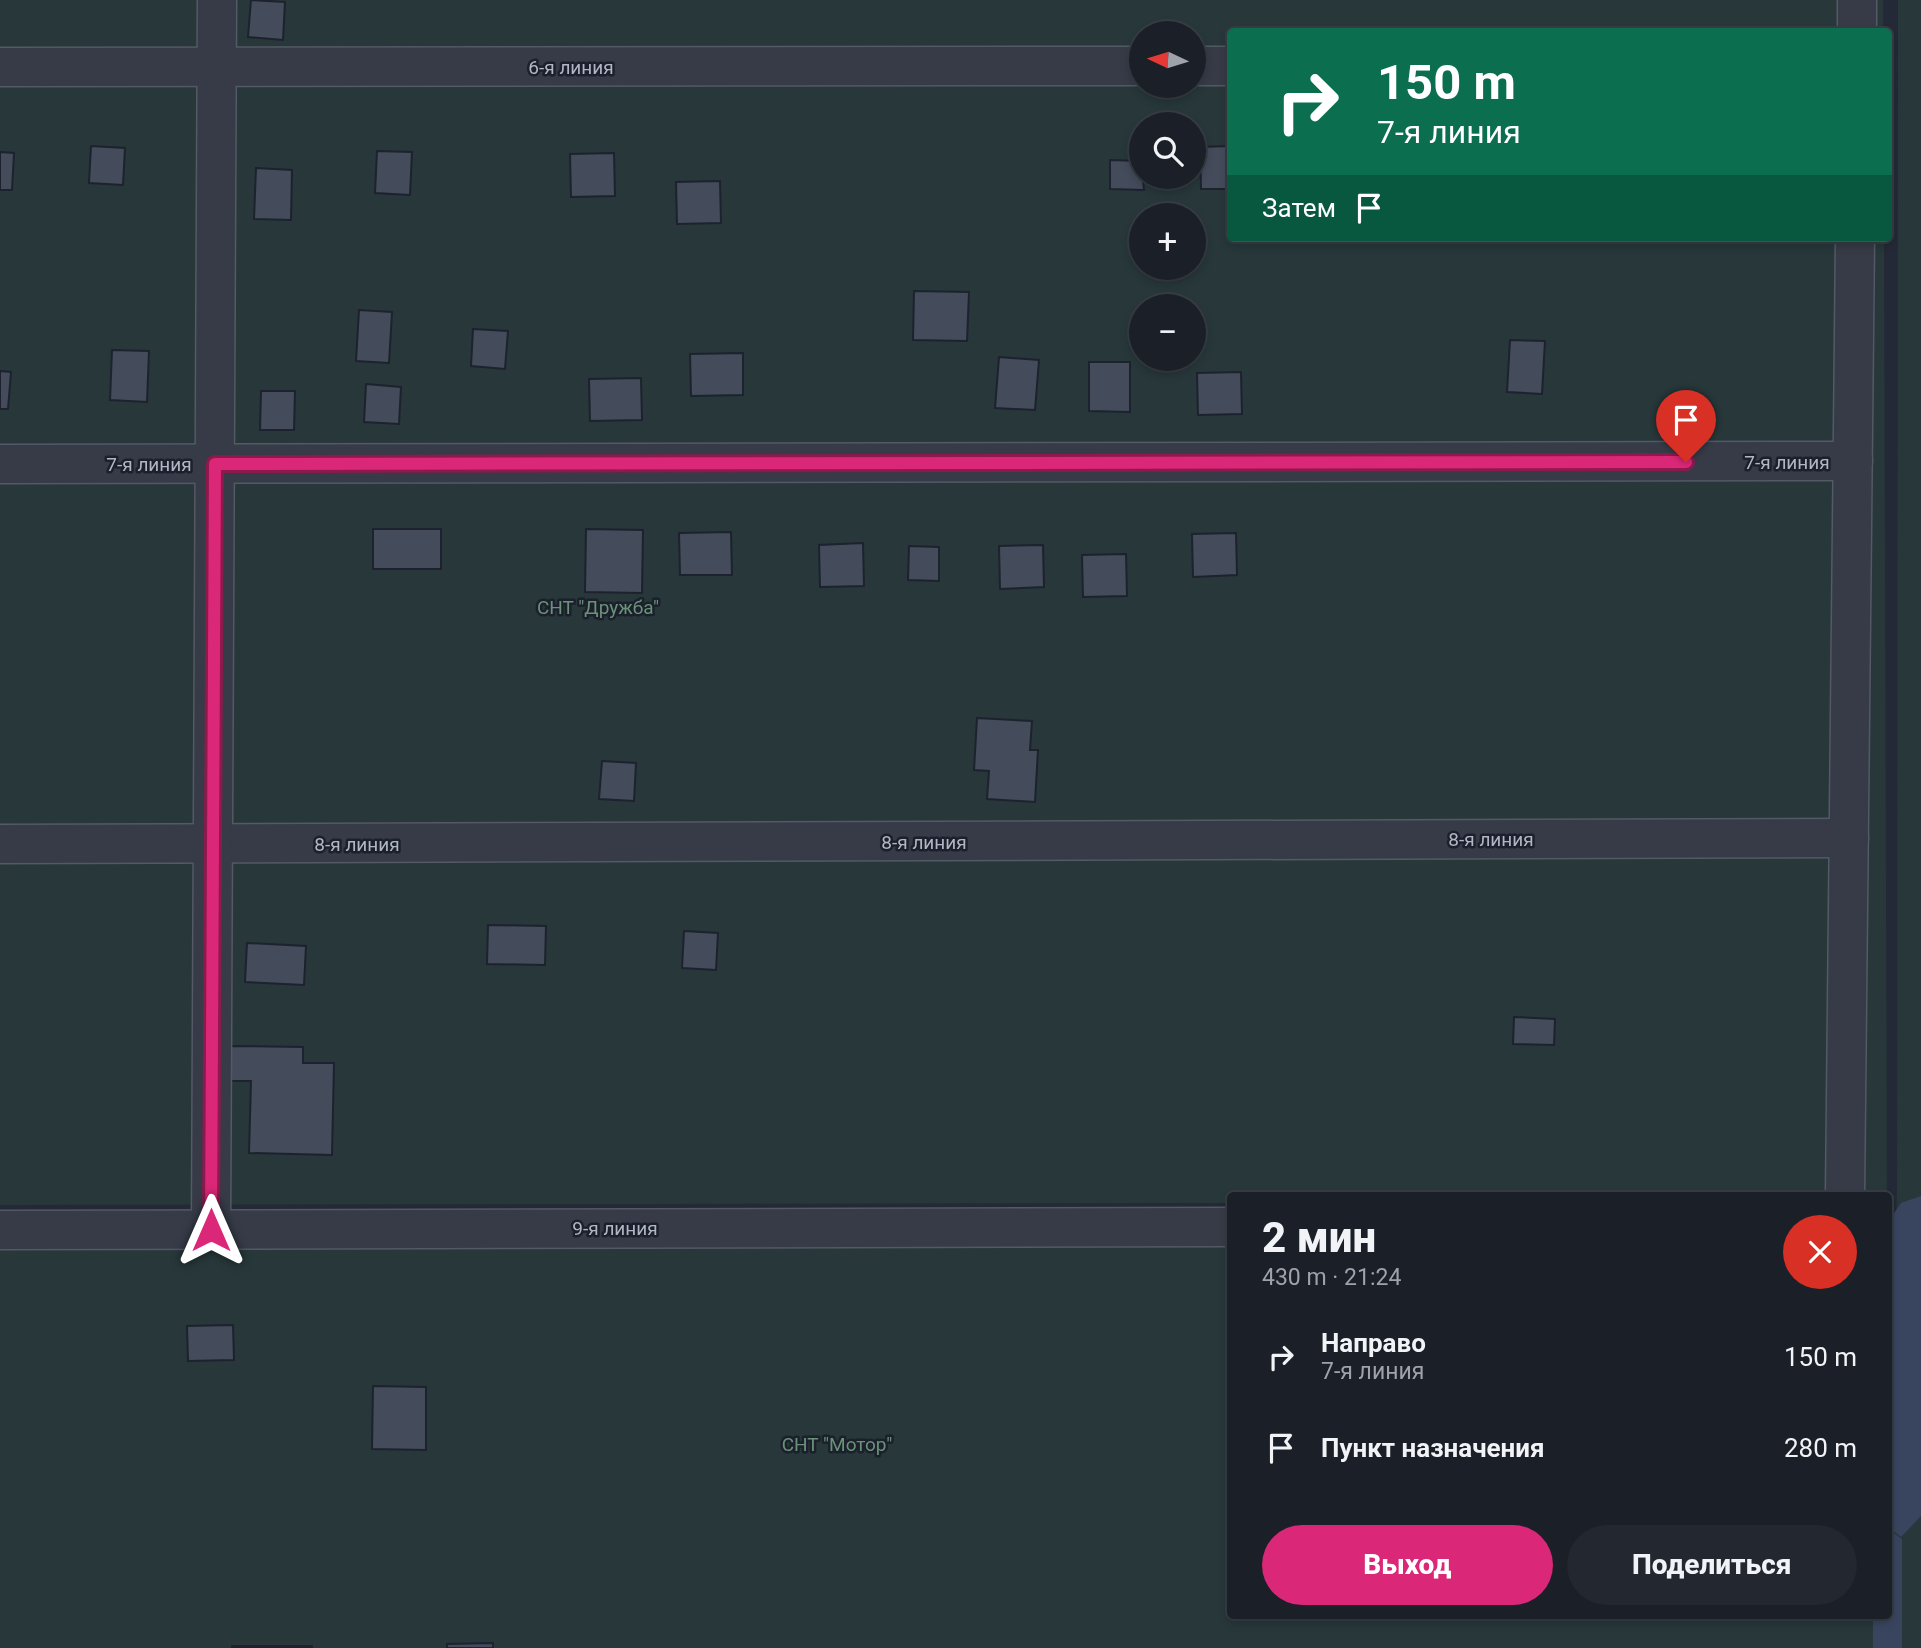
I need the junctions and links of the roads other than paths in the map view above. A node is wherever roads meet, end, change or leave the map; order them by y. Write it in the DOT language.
graph roads {
  1 [pos="217,0"];
  2 [pos="1857,0"];
  3 [pos="1857,28"];
  4 [pos="1129,66"];
  5 [pos="1206,66"];
  6 [pos="1227,66"];
  7 [pos="0,67"];
  8 [pos="216,67"];
  9 [pos="1855,242"];
  10 [pos="1853,461"];
  11 [pos="0,464"];
  12 [pos="215,464"];
  13 [pos="1849,838"];
  14 [pos="0,844"];
  15 [pos="214,845"];
  16 [pos="1844,1192"];
  17 [pos="1227,1227"];
  18 [pos="0,1230"];
  19 [pos="211,1230"];
  1 -- 8 [label="street"];
  2 -- 3 [label="street"];
  4 -- 8 [label="street, 6-я линия"];
  5 -- 6 [label="street"];
  7 -- 8 [label="street, 6-я линия"];
  8 -- 12 [label="street"];
  9 -- 10 [label="street"];
  10 -- 12 [label="street, 7-я линия"];
  10 -- 13 [label="street"];
  11 -- 12 [label="street, 7-я линия"];
  12 -- 15 [label="street"];
  13 -- 15 [label="street, 8-я линия"];
  13 -- 16 [label="street"];
  14 -- 15 [label="street, 8-я линия"];
  15 -- 19 [label="street"];
  17 -- 19 [label="street, 9-я линия"];
  18 -- 19 [label="street, 9-я линия"];
}
